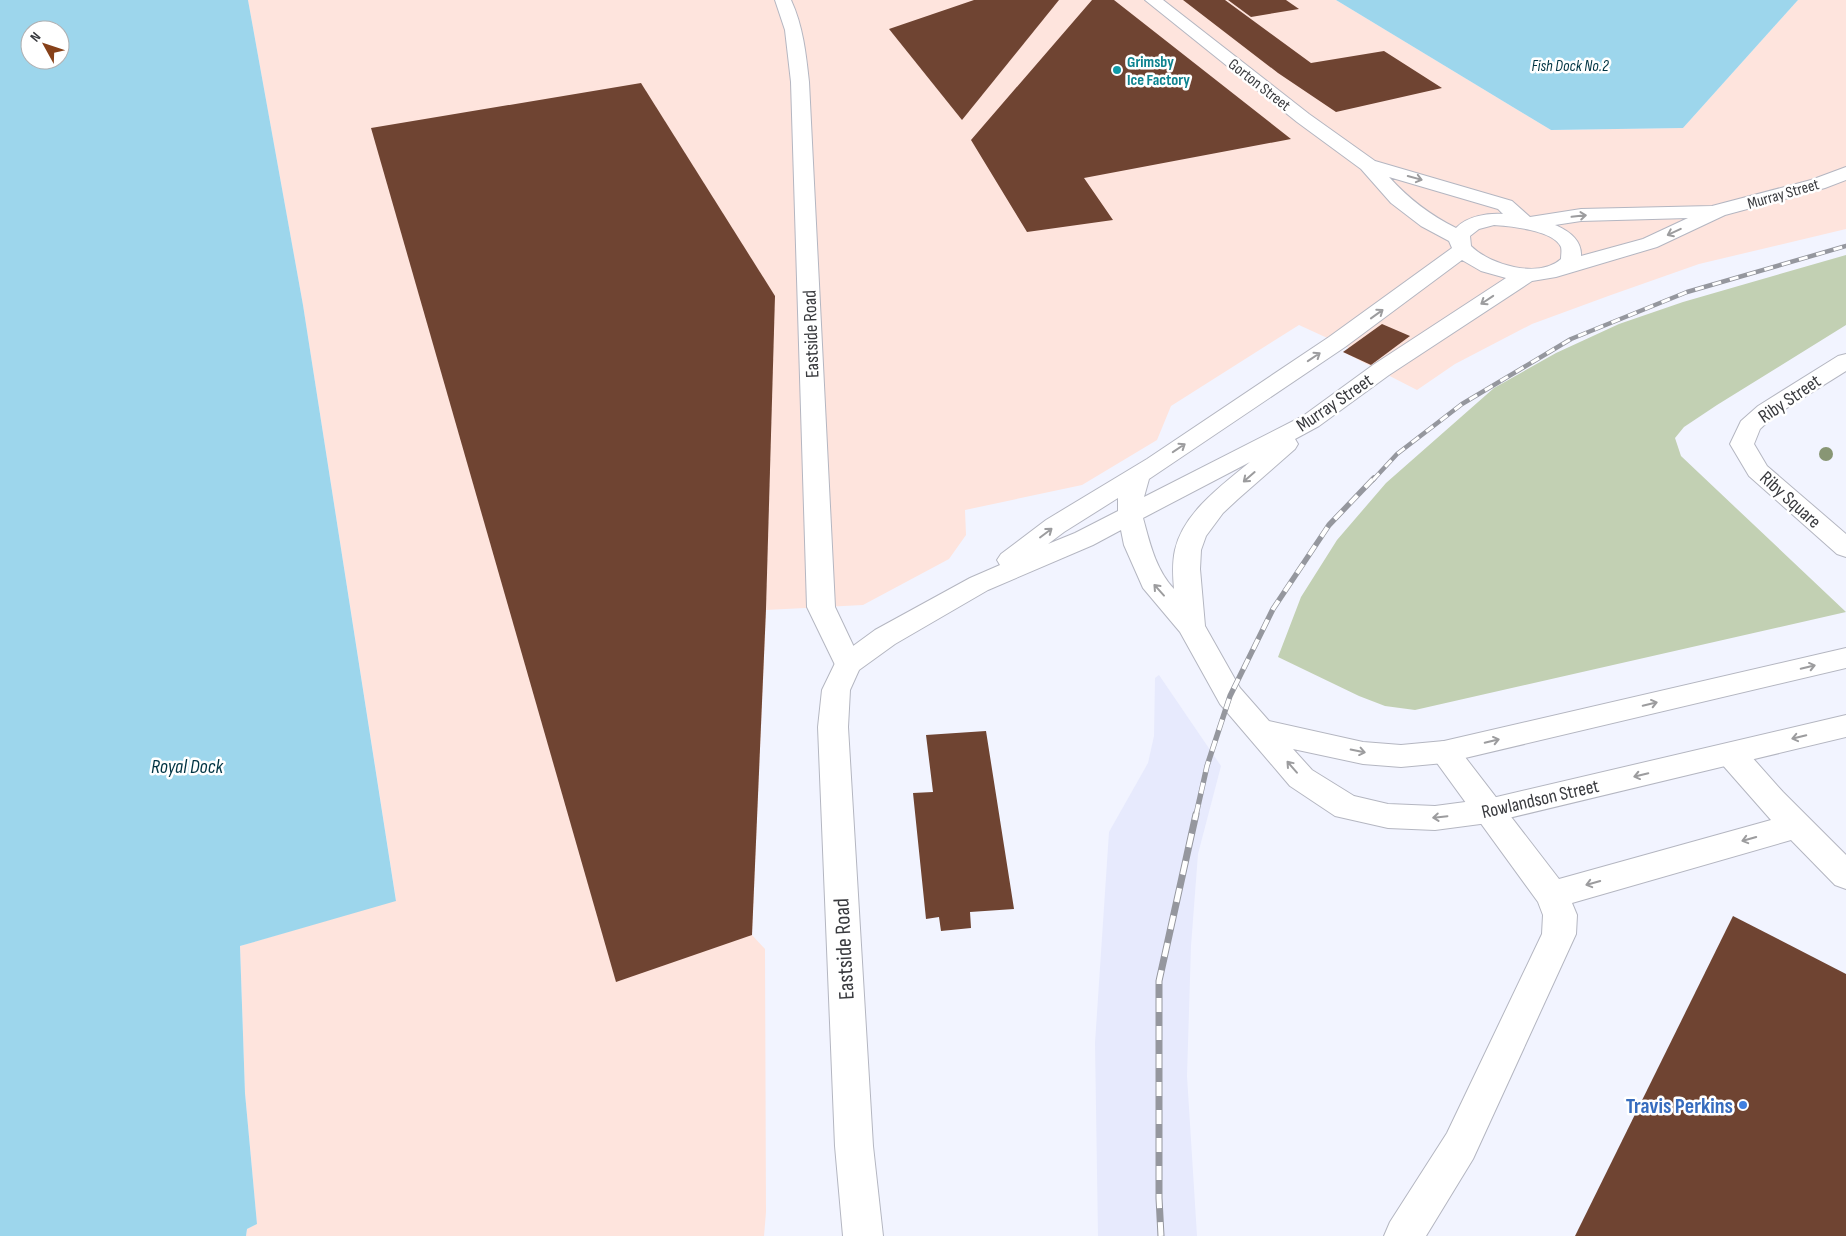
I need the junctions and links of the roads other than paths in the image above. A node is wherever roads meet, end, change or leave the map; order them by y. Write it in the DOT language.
graph roads {
  1 [pos="783,0"];
  2 [pos="1153,0"];
  3 [pos="1368,165"];
  4 [pos="1846,173"];
  5 [pos="1718,211"];
  6 [pos="1528,222"];
  7 [pos="1461,243"];
  8 [pos="1564,267"];
  9 [pos="1528,274"];
  10 [pos="1846,361"];
  11 [pos="1311,421"];
  12 [pos="1742,444"];
  13 [pos="1138,474"];
  14 [pos="1130,515"];
  15 [pos="1846,548"];
  16 [pos="979,584"];
  17 [pos="1192,626"];
  18 [pos="1846,658"];
  19 [pos="848,664"];
  20 [pos="1846,726"];
  21 [pos="1259,730"];
  22 [pos="1444,752"];
  23 [pos="1731,754"];
  24 [pos="1488,811"];
  25 [pos="1796,826"];
  26 [pos="1846,876"];
  27 [pos="1552,895"];
  28 [pos="862,1236"];
  29 [pos="1404,1236"];
  1 -- 19 [label="street, Eastside Road"];
  2 -- 3 [label="street, Gorton Street"];
  3 -- 6 [label="street, Gorton Street, one-way"];
  3 -- 7 [label="street, Gorton Street"];
  4 -- 5 [label="street, Murray Street"];
  6 -- 5 [label="street, Murray Street, one-way"];
  5 -- 8 [label="street, Murray Street, one-way"];
  6 -- 7 [label="street"];
  6 -- 8 [label="street"];
  7 -- 9 [label="street, Gorton Street"];
  13 -- 7 [label="street, one-way"];
  8 -- 9 [label="street, Murray Street"];
  9 -- 11 [label="street, Murray Street, one-way"];
  10 -- 12 [label="street, Riby Street"];
  11 -- 14 [label="street, Murray Street"];
  11 -- 17 [label="street, Rowlandson Street, one-way"];
  12 -- 15 [label="street, Riby Square"];
  13 -- 14 [label="street, Rowlandson Street"];
  16 -- 13 [label="street, Eastside Road, one-way"];
  14 -- 16 [label="street, Eastside Road"];
  17 -- 14 [label="street, Rowlandson Street, one-way"];
  16 -- 19 [label="street, Eastside Road"];
  17 -- 21 [label="street, Rowlandson Street"];
  22 -- 18 [label="street, one-way"];
  19 -- 28 [label="street, Eastside Road"];
  20 -- 23 [label="street, Rowlandson Street, one-way"];
  21 -- 22 [label="street, one-way"];
  24 -- 21 [label="street, Rowlandson Street, one-way"];
  22 -- 24 [label="street"];
  23 -- 24 [label="street, Rowlandson Street, one-way"];
  23 -- 25 [label="street"];
  24 -- 27 [label="street"];
  25 -- 26 [label="street"];
  25 -- 27 [label="street, one-way"];
  27 -- 29 [label="street"];
}
